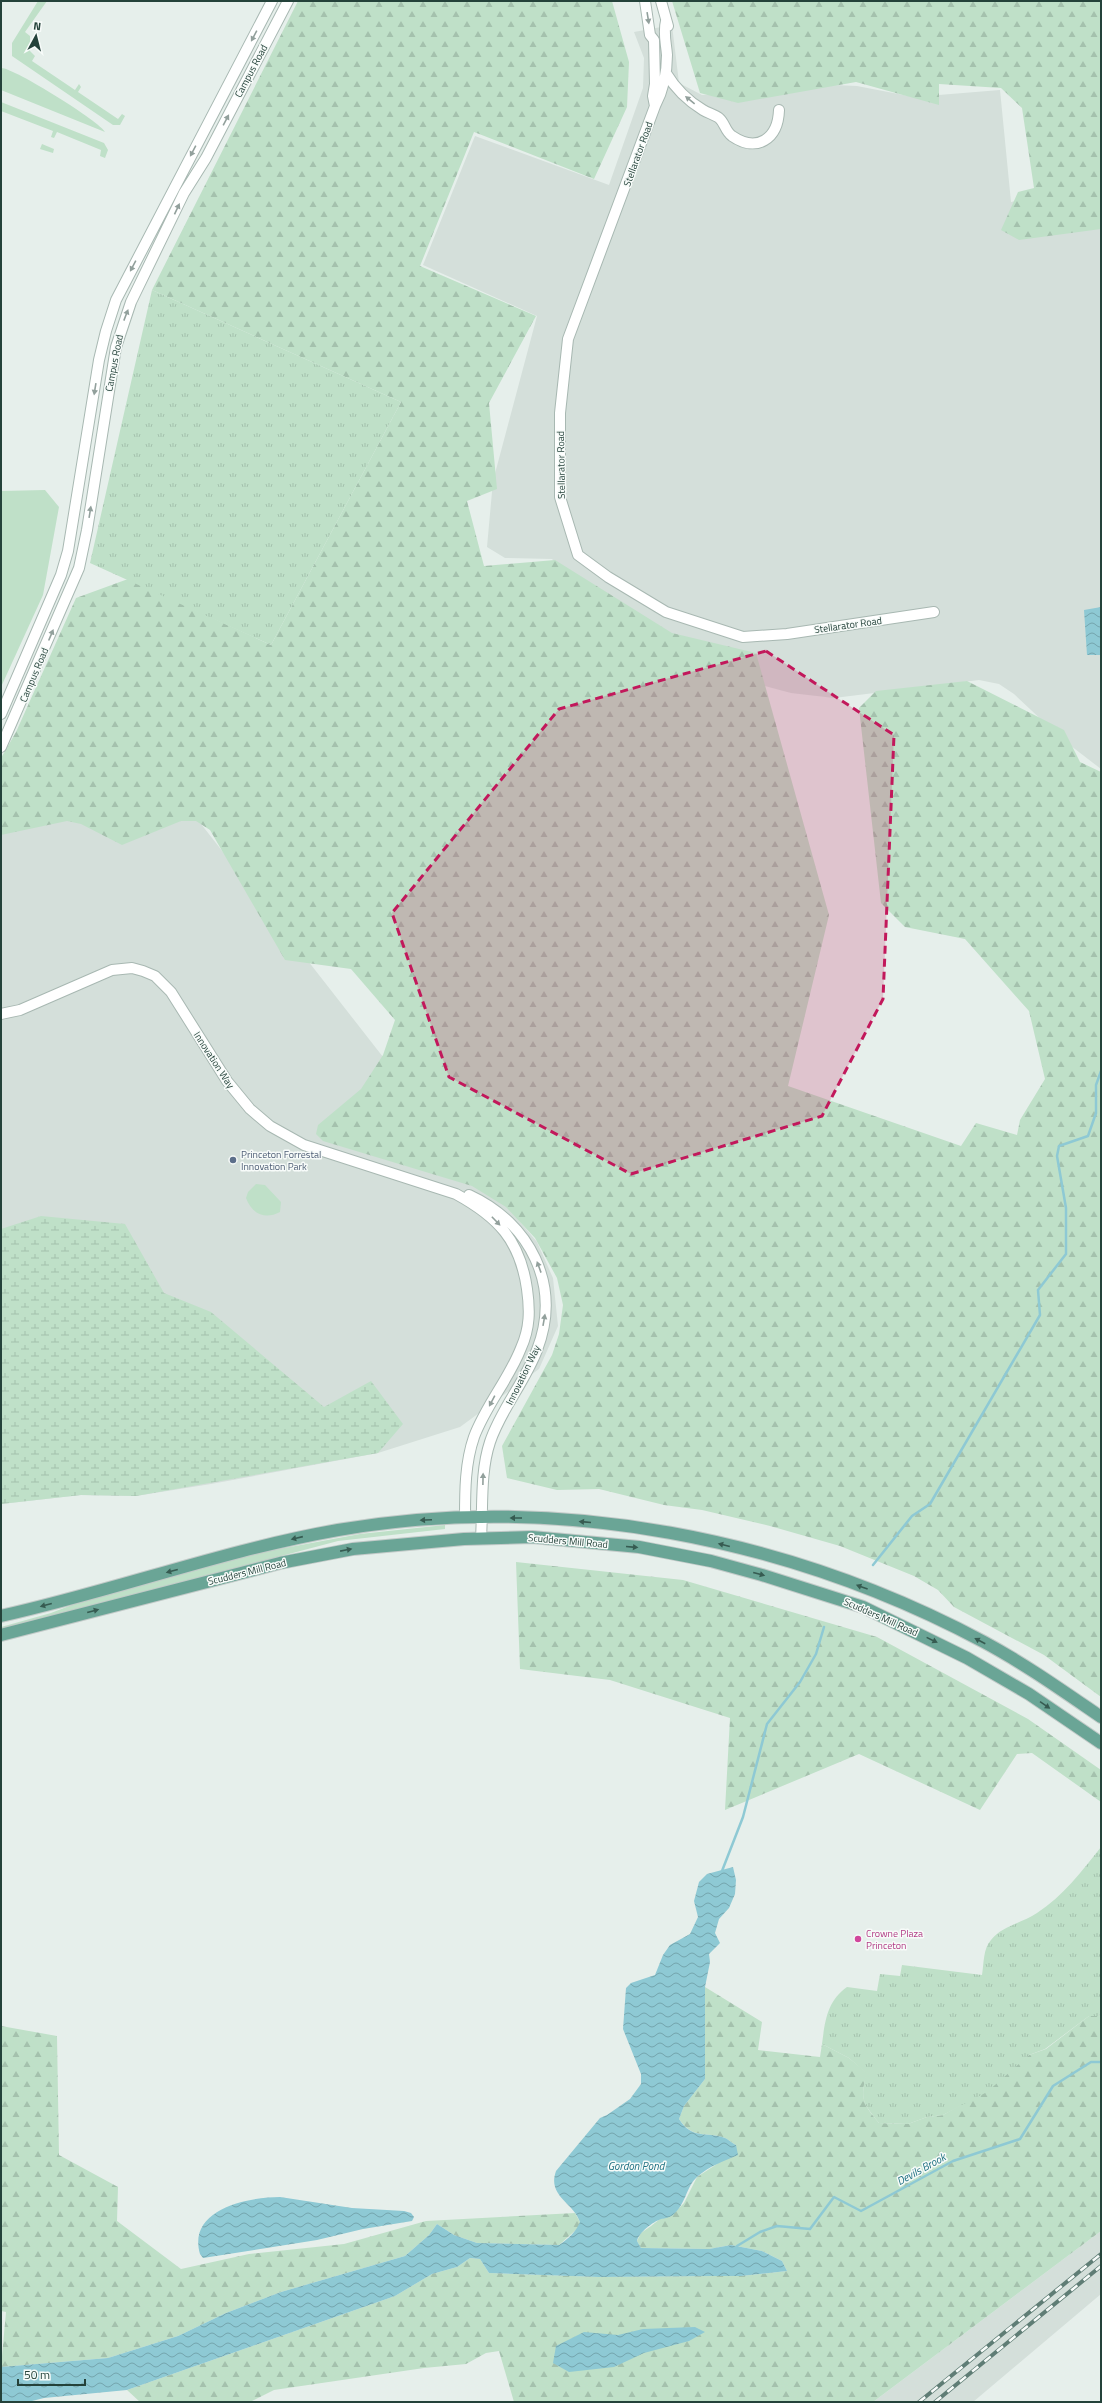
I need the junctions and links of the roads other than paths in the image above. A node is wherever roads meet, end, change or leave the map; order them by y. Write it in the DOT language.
graph roads {
  1 [pos="272,1"];
  2 [pos="288,1"];
  3 [pos="645,1"];
  4 [pos="661,1"];
  5 [pos="666,74"];
  6 [pos="655,106"];
  7 [pos="779,110"];
  8 [pos="934,612"];
  9 [pos="1,714"];
  10 [pos="1,747"];
  11 [pos="1,1014"];
  12 [pos="438,1188"];
  13 [pos="465,1518"];
  14 [pos="482,1518"];
  15 [pos="481,1538"];
  16 [pos="1,1616"];
  17 [pos="1,1635"];
  18 [pos="1101,1717"];
  19 [pos="1101,1742"];
  1 -- 9 [label="street, Campus Road, one-way"];
  10 -- 2 [label="street, Campus Road, one-way"];
  3 -- 6 [label="street, Stellarator Road, one-way"];
  4 -- 5 [label="street, Stellarator Road"];
  5 -- 6 [label="street, Stellarator Road"];
  7 -- 5 [label="street, one-way"];
  6 -- 8 [label="street, Stellarator Road"];
  11 -- 12 [label="street, Innovation Way"];
  12 -- 13 [label="street, Innovation Way, one-way"];
  14 -- 12 [label="street, Innovation Way, one-way"];
  13 -- 14 [label="main road, Scudders Mill Road"];
  13 -- 16 [label="main road, Scudders Mill Road, one-way"];
  14 -- 15 [label="street, Innovation Way"];
  18 -- 14 [label="main road, Scudders Mill Road, one-way"];
  17 -- 15 [label="main road, Scudders Mill Road, one-way"];
  15 -- 19 [label="main road, Scudders Mill Road, one-way"];
}
